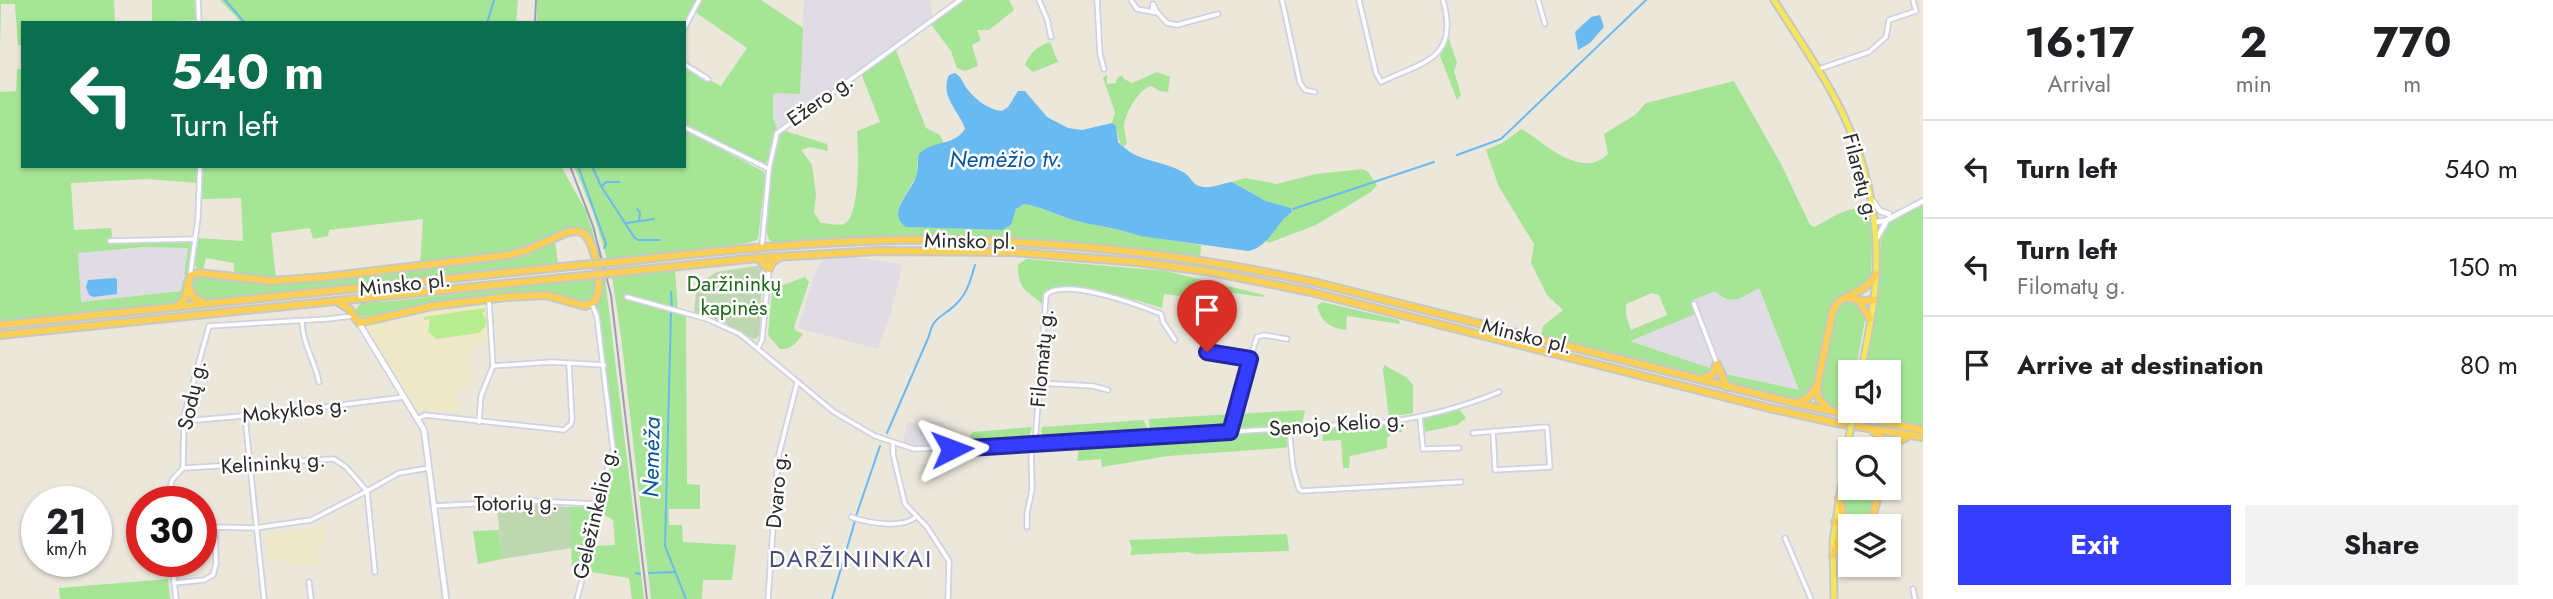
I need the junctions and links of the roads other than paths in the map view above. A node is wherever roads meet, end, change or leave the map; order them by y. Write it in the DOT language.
graph roads {
  1 [pos="198,0"];
  2 [pos="699,0"];
  3 [pos="960,0"];
  4 [pos="1039,0"];
  5 [pos="1097,0"];
  6 [pos="1131,0"];
  7 [pos="1282,0"];
  8 [pos="1359,0"];
  9 [pos="1443,0"];
  10 [pos="1538,0"];
  11 [pos="1774,0"];
  12 [pos="1913,0"];
  13 [pos="1152,2"];
  14 [pos="1152,11"];
  15 [pos="1158,13"];
  16 [pos="1218,14"];
  17 [pos="199,21"];
  18 [pos="1545,24"];
  19 [pos="686,26"];
  20 [pos="1051,37"];
  21 [pos="686,65"];
  22 [pos="1104,69"];
  23 [pos="1817,70"];
  24 [pos="708,79"];
  25 [pos="1315,92"];
  26 [pos="686,128"];
  27 [pos="200,168"];
  28 [pos="769,169"];
  29 [pos="1870,195"];
  30 [pos="1923,201"];
  31 [pos="1888,217"];
  32 [pos="1874,222"];
  33 [pos="195,239"];
  34 [pos="110,241"];
  35 [pos="1876,243"];
  36 [pos="762,247"];
  37 [pos="782,257"];
  38 [pos="757,258"];
  39 [pos="769,269"];
  40 [pos="1876,275"];
  41 [pos="190,276"];
  42 [pos="189,285"];
  43 [pos="627,297"];
  44 [pos="1851,298"];
  45 [pos="363,299"];
  46 [pos="489,299"];
  47 [pos="1874,300"];
  48 [pos="337,301"];
  49 [pos="206,304"];
  50 [pos="592,304"];
  51 [pos="1695,304"];
  52 [pos="177,307"];
  53 [pos="354,314"];
  54 [pos="1870,319"];
  55 [pos="302,321"];
  56 [pos="359,323"];
  57 [pos="0,325"];
  58 [pos="0,335"];
  59 [pos="1287,339"];
  60 [pos="1175,340"];
  61 [pos="758,348"];
  62 [pos="1207,352"];
  63 [pos="1250,359"];
  64 [pos="1863,360"];
  65 [pos="569,364"];
  66 [pos="1717,364"];
  67 [pos="604,365"];
  68 [pos="493,366"];
  69 [pos="1699,380"];
  70 [pos="319,383"];
  71 [pos="797,383"];
  72 [pos="1040,383"];
  73 [pos="1817,386"];
  74 [pos="1727,387"];
  75 [pos="1108,390"];
  76 [pos="1499,392"];
  77 [pos="405,397"];
  78 [pos="1794,403"];
  79 [pos="1832,411"];
  80 [pos="245,416"];
  81 [pos="419,418"];
  82 [pos="1420,418"];
  83 [pos="184,421"];
  84 [pos="479,422"];
  85 [pos="1289,428"];
  86 [pos="1868,429"];
  87 [pos="1923,430"];
  88 [pos="1493,431"];
  89 [pos="1230,432"];
  90 [pos="1473,433"];
  91 [pos="1913,436"];
  92 [pos="1880,437"];
  93 [pos="1923,437"];
  94 [pos="1901,439"];
  95 [pos="894,444"];
  96 [pos="1033,445"];
  97 [pos="1459,447"];
  98 [pos="249,465"];
  99 [pos="183,468"];
  100 [pos="429,468"];
  101 [pos="1461,482"];
  102 [pos="171,486"];
  103 [pos="367,491"];
  104 [pos="1839,500"];
  105 [pos="598,504"];
  106 [pos="434,506"];
  107 [pos="852,517"];
  108 [pos="916,517"];
  109 [pos="1835,523"];
  110 [pos="1838,523"];
  111 [pos="1838,524"];
  112 [pos="1027,527"];
  113 [pos="255,528"];
  114 [pos="1786,538"];
  115 [pos="1838,540"];
  116 [pos="1833,556"];
  117 [pos="375,572"];
  118 [pos="173,577"];
  119 [pos="309,582"];
  120 [pos="174,583"];
  121 [pos="1913,589"];
  122 [pos="176,599"];
  123 [pos="264,599"];
  124 [pos="311,599"];
  125 [pos="446,599"];
  126 [pos="577,599"];
  127 [pos="768,599"];
  128 [pos="948,599"];
  129 [pos="1811,599"];
  130 [pos="1834,599"];
  131 [pos="1915,599"];
  1 -- 17 [label="street"];
  2 -- 19 [label="street"];
  3 -- 28 [label="street, Ežero g."];
  4 -- 20 [label="street"];
  5 -- 22 [label="street"];
  6 -- 14 [label="street"];
  7 -- 25 [label="street"];
  8 -- 9 [label="street"];
  10 -- 18 [label="street"];
  11 -- 23 [label="main road, Filaretų g."];
  12 -- 23 [label="street"];
  13 -- 14 [label="street"];
  13 -- 15 [label="street"];
  14 -- 15 [label="street"];
  15 -- 16 [label="street"];
  21 -- 24 [label="street"];
  23 -- 29 [label="main road, Filaretų g."];
  26 -- 28 [label="street"];
  27 -- 33 [label="street"];
  28 -- 36 [label="street, Ežero g."];
  29 -- 31 [label="main road"];
  29 -- 32 [label="main road, Filaretų g."];
  30 -- 31 [label="main road"];
  31 -- 32 [label="main road"];
  31 -- 35 [label="main road"];
  32 -- 35 [label="main road, Filaretų g."];
  33 -- 34 [label="street"];
  33 -- 41 [label="street"];
  35 -- 40 [label="main road, Filaretų g."];
  36 -- 49 [label="highway, Minsko pl., bridge"];
  36 -- 69 [label="highway, Minsko pl."];
  37 -- 38 [label="highway, Minsko pl."];
  37 -- 39 [label="highway"];
  37 -- 86 [label="highway, Minsko pl."];
  38 -- 39 [label="highway"];
  38 -- 45 [label="highway, Minsko pl., bridge"];
  39 -- 61 [label="street"];
  40 -- 44 [label="highway"];
  40 -- 47 [label="main road, Filaretų g."];
  41 -- 42 [label="highway"];
  41 -- 50 [label="highway"];
  42 -- 49 [label="highway"];
  42 -- 52 [label="highway"];
  43 -- 61 [label="street, Senojo Kelio g."];
  44 -- 47 [label="highway"];
  44 -- 54 [label="highway"];
  44 -- 73 [label="highway"];
  45 -- 48 [label="highway, Minsko pl."];
  45 -- 53 [label="highway"];
  46 -- 50 [label="highway"];
  46 -- 56 [label="highway"];
  46 -- 68 [label="street"];
  47 -- 54 [label="main road, Filaretų g."];
  48 -- 53 [label="highway"];
  48 -- 58 [label="highway, Minsko pl."];
  49 -- 52 [label="highway, Minsko pl."];
  50 -- 67 [label="street, Geležinkelio g."];
  51 -- 66 [label="street"];
  52 -- 57 [label="highway, Minsko pl."];
  53 -- 55 [label="street"];
  53 -- 56 [label="highway"];
  54 -- 64 [label="main road, Filaretų g."];
  55 -- 70 [label="street"];
  55 -- 83 [label="street, Sodų g."];
  56 -- 77 [label="main road"];
  59 -- 63 [label="street"];
  60 -- 72 [label="street, Filomatų g."];
  61 -- 71 [label="street, Senojo Kelio g."];
  62 -- 63 [label="street"];
  63 -- 89 [label="street"];
  65 -- 67 [label="street"];
  65 -- 68 [label="street"];
  65 -- 84 [label="street"];
  66 -- 69 [label="highway"];
  66 -- 74 [label="highway"];
  67 -- 105 [label="street, Geležinkelio g."];
  68 -- 84 [label="street"];
  69 -- 74 [label="highway, Minsko pl."];
  71 -- 95 [label="street, Senojo Kelio g."];
  71 -- 127 [label="street, Dvaro g."];
  72 -- 75 [label="street"];
  72 -- 96 [label="street, Filomatų g."];
  73 -- 78 [label="highway"];
  73 -- 79 [label="highway"];
  74 -- 78 [label="highway, Minsko pl."];
  76 -- 82 [label="street, Senojo Kelio g."];
  77 -- 80 [label="street, Mokyklos g."];
  77 -- 81 [label="main road"];
  78 -- 79 [label="highway, Minsko pl."];
  79 -- 87 [label="highway, Minsko pl."];
  80 -- 83 [label="street, Mokyklos g."];
  80 -- 98 [label="street"];
  81 -- 84 [label="street"];
  81 -- 100 [label="main road"];
  82 -- 85 [label="street, Senojo Kelio g."];
  82 -- 97 [label="street"];
  83 -- 99 [label="street, Sodų g."];
  85 -- 89 [label="street, Senojo Kelio g."];
  85 -- 101 [label="street"];
  86 -- 91 [label="highway, Minsko pl."];
  86 -- 92 [label="highway"];
  88 -- 88 [label="street"];
  88 -- 90 [label="street"];
  89 -- 96 [label="street, Senojo Kelio g."];
  91 -- 93 [label="highway, Minsko pl."];
  91 -- 94 [label="highway"];
  95 -- 96 [label="street, Senojo Kelio g."];
  95 -- 108 [label="street"];
  96 -- 112 [label="street, Filomatų g."];
  98 -- 99 [label="street, Kelininkų g."];
  98 -- 103 [label="street, Kelininkų g."];
  98 -- 113 [label="street"];
  99 -- 102 [label="street, Sodų g."];
  100 -- 103 [label="street"];
  100 -- 106 [label="main road"];
  103 -- 113 [label="street"];
  103 -- 117 [label="street"];
  104 -- 109 [label="main road"];
  105 -- 106 [label="street, Totorių g."];
  105 -- 126 [label="street, Geležinkelio g."];
  106 -- 125 [label="main road"];
  107 -- 108 [label="street"];
  108 -- 128 [label="street"];
  109 -- 110 [label="highway"];
  109 -- 111 [label="highway"];
  109 -- 116 [label="main road"];
  113 -- 120 [label="street"];
  113 -- 123 [label="street"];
  114 -- 129 [label="street"];
  115 -- 116 [label="highway"];
  116 -- 130 [label="main road"];
  118 -- 120 [label="street"];
  119 -- 124 [label="street"];
  120 -- 122 [label="street"];
  121 -- 131 [label="street"];
}
